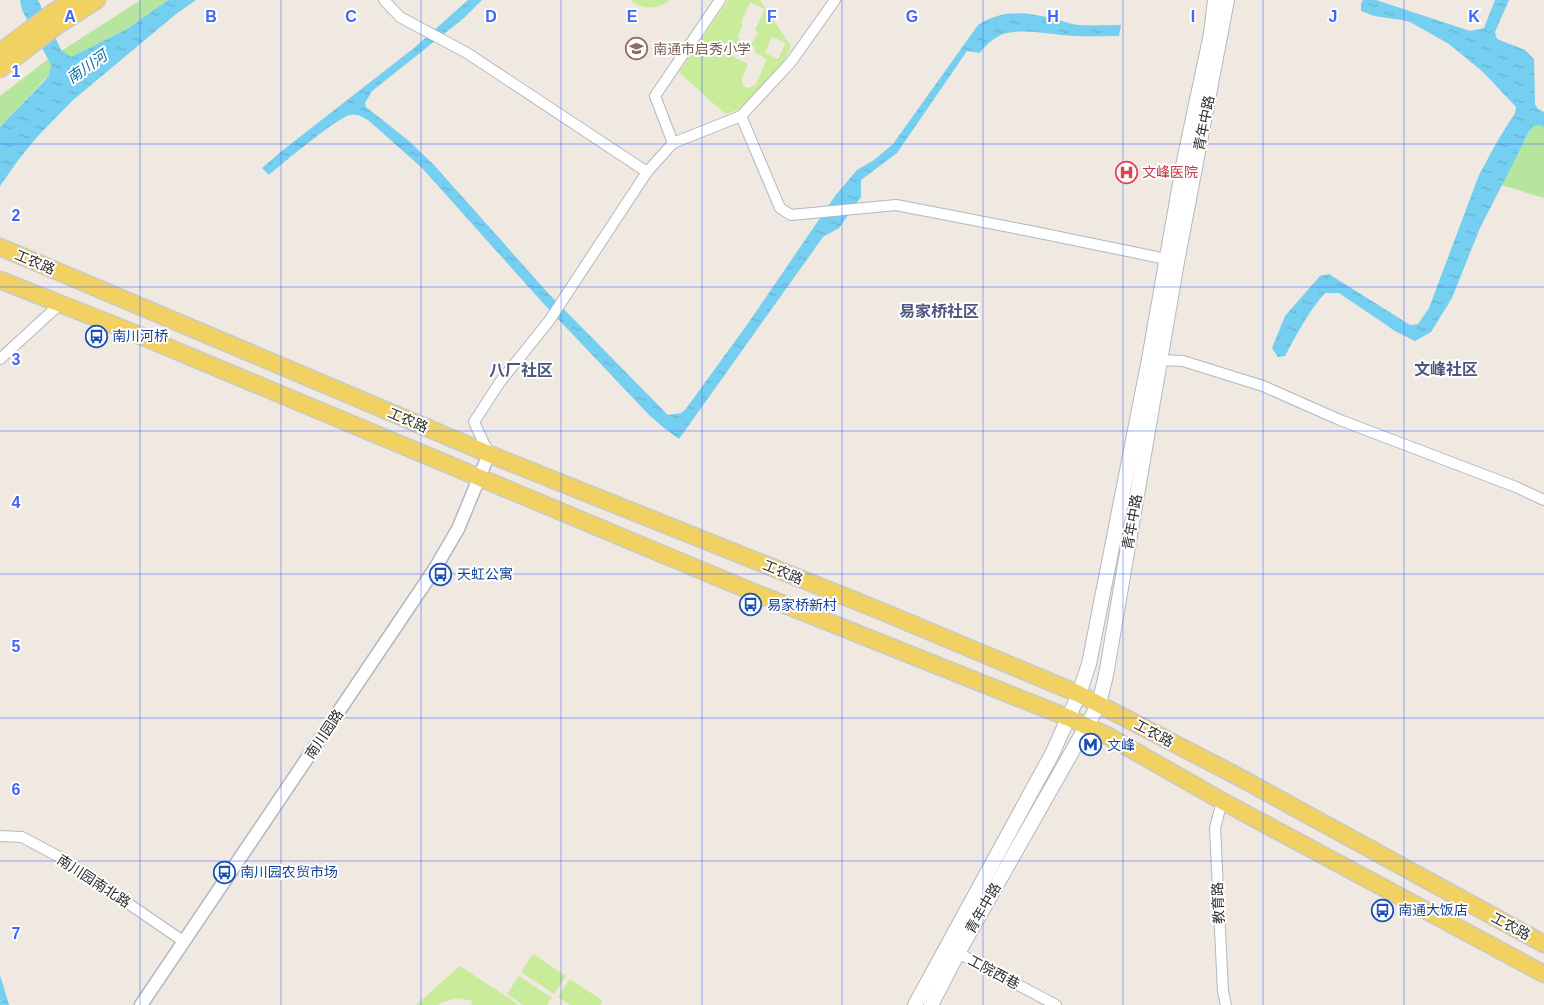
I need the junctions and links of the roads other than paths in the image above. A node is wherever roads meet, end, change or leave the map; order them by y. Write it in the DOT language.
graph roads {
  1 [pos="73,0"];
  2 [pos="97,0"];
  3 [pos="384,0"];
  4 [pos="720,0"];
  5 [pos="835,0"];
  6 [pos="1223,1"];
  7 [pos="55,19"];
  8 [pos="31,38"];
  9 [pos="0,52"];
  10 [pos="0,69"];
  11 [pos="741,116"];
  12 [pos="673,143"];
  13 [pos="647,172"];
  14 [pos="0,247"];
  15 [pos="1172,261"];
  16 [pos="0,280"];
  17 [pos="60,304"];
  18 [pos="0,359"];
  19 [pos="1160,360"];
  20 [pos="489,454"];
  21 [pos="480,478"];
  22 [pos="1544,500"];
  23 [pos="1079,694"];
  24 [pos="1099,704"];
  25 [pos="1069,718"];
  26 [pos="1087,726"];
  27 [pos="1222,801"];
  28 [pos="0,836"];
  29 [pos="183,941"];
  30 [pos="1544,944"];
  31 [pos="958,953"];
  32 [pos="1544,974"];
  33 [pos="141,1005"];
  34 [pos="915,1005"];
  35 [pos="931,1005"];
  36 [pos="1056,1005"];
  37 [pos="1226,1005"];
  1 -- 7 [label="main road"];
  2 -- 7 [label="main road"];
  3 -- 13 [label="street"];
  4 -- 12 [label="street"];
  5 -- 11 [label="street"];
  6 -- 15 [label="main road, 青年中路"];
  7 -- 8 [label="main road"];
  8 -- 9 [label="main road"];
  8 -- 10 [label="main road"];
  11 -- 12 [label="street"];
  11 -- 15 [label="street"];
  12 -- 13 [label="street"];
  13 -- 20 [label="street"];
  14 -- 20 [label="main road, 工农路"];
  15 -- 19 [label="main road, 青年中路"];
  15 -- 23 [label="main road, 青年中路"];
  16 -- 17 [label="main road, 工农路"];
  17 -- 18 [label="street"];
  17 -- 21 [label="main road, 工农路"];
  19 -- 22 [label="street"];
  19 -- 24 [label="main road, 青年中路"];
  20 -- 21 [label="street, 南川园路"];
  20 -- 23 [label="main road, 工农路"];
  21 -- 25 [label="main road, 工农路"];
  21 -- 29 [label="street, 南川园路"];
  23 -- 24 [label="main road, 工农路"];
  23 -- 25 [label="main road, 青年中路"];
  24 -- 26 [label="main road, 青年中路"];
  24 -- 30 [label="main road, 工农路"];
  25 -- 26 [label="main road, 工农路"];
  25 -- 34 [label="main road, 青年中路"];
  26 -- 27 [label="main road, 工农路"];
  26 -- 31 [label="main road, 青年中路"];
  27 -- 32 [label="main road, 工农路"];
  27 -- 37 [label="street, 教育路"];
  28 -- 29 [label="street, 南川园南北路"];
  29 -- 33 [label="street, 南川园路"];
  31 -- 35 [label="main road, 青年中路"];
  31 -- 36 [label="street, 工院西巷"];
}
